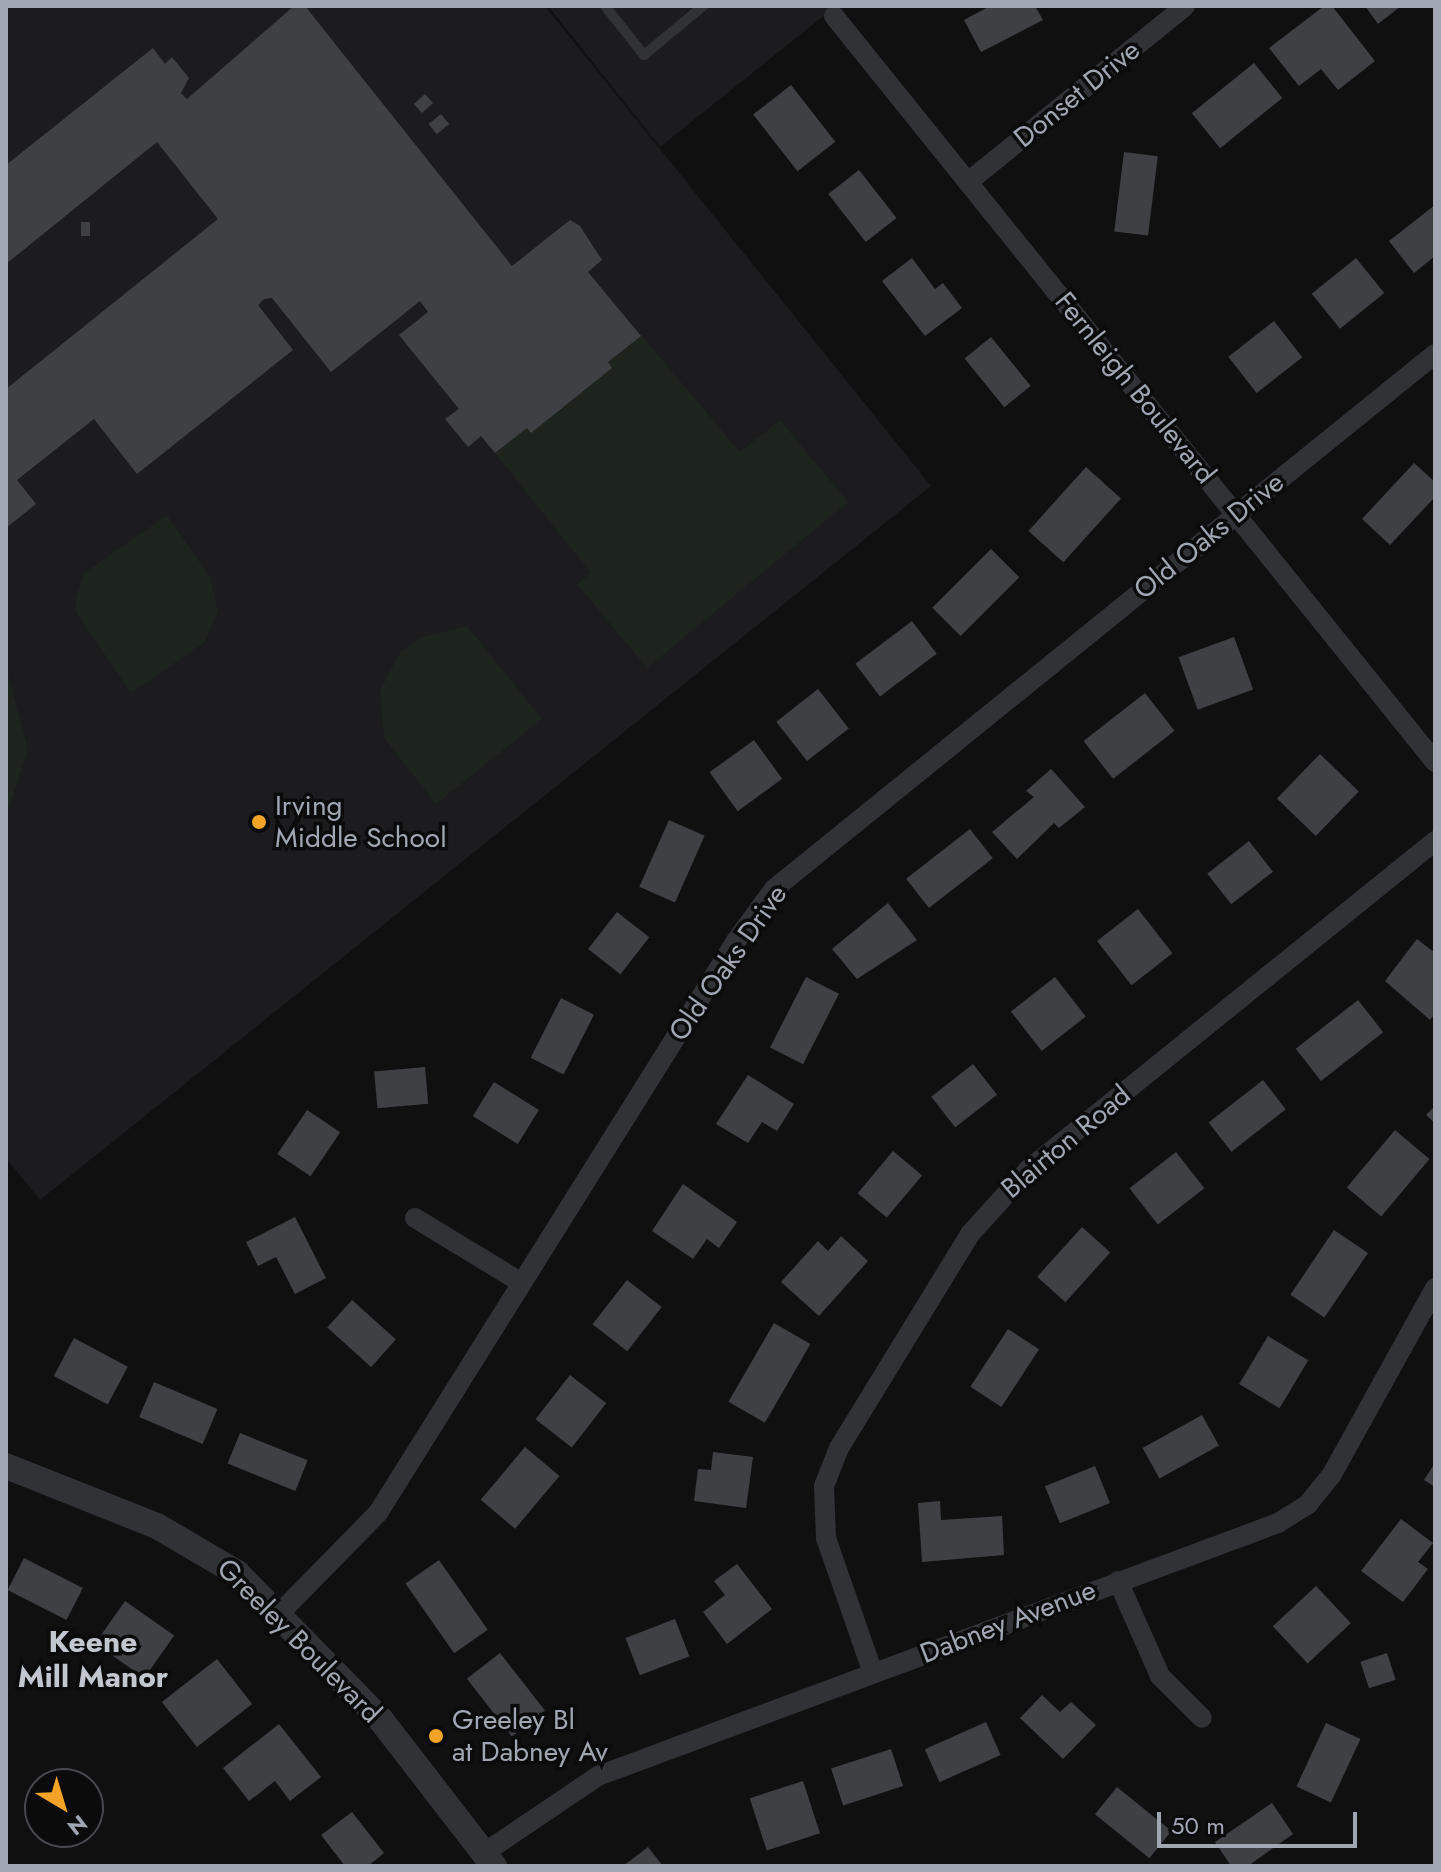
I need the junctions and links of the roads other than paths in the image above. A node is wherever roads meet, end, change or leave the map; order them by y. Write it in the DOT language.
graph roads {
  1 [pos="605,6"];
  2 [pos="703,6"];
  3 [pos="1185,6"];
  4 [pos="834,16"];
  5 [pos="968,182"];
  6 [pos="1435,354"];
  7 [pos="1236,515"];
  8 [pos="1435,762"];
  9 [pos="1435,841"];
  10 [pos="415,1218"];
  11 [pos="522,1283"];
  12 [pos="1435,1288"];
  13 [pos="6,1466"];
  14 [pos="1118,1581"];
  15 [pos="279,1614"];
  16 [pos="873,1673"];
  17 [pos="1202,1718"];
  18 [pos="489,1859"];
  1 -- 2 [label="lane"];
  3 -- 5 [label="street, Donset Drive"];
  4 -- 5 [label="street, Fernleigh Boulevard"];
  5 -- 7 [label="street, Fernleigh Boulevard"];
  6 -- 7 [label="street, Old Oaks Drive"];
  7 -- 8 [label="street, Fernleigh Boulevard"];
  7 -- 11 [label="street, Old Oaks Drive"];
  9 -- 16 [label="street, Blairton Road"];
  10 -- 11 [label="street"];
  11 -- 15 [label="street, Old Oaks Drive"];
  12 -- 14 [label="street, Dabney Avenue"];
  13 -- 15 [label="street, Greeley Boulevard"];
  14 -- 16 [label="street, Dabney Avenue"];
  14 -- 17 [label="street"];
  15 -- 18 [label="street, Greeley Boulevard"];
  16 -- 18 [label="street, Dabney Avenue"];
}
